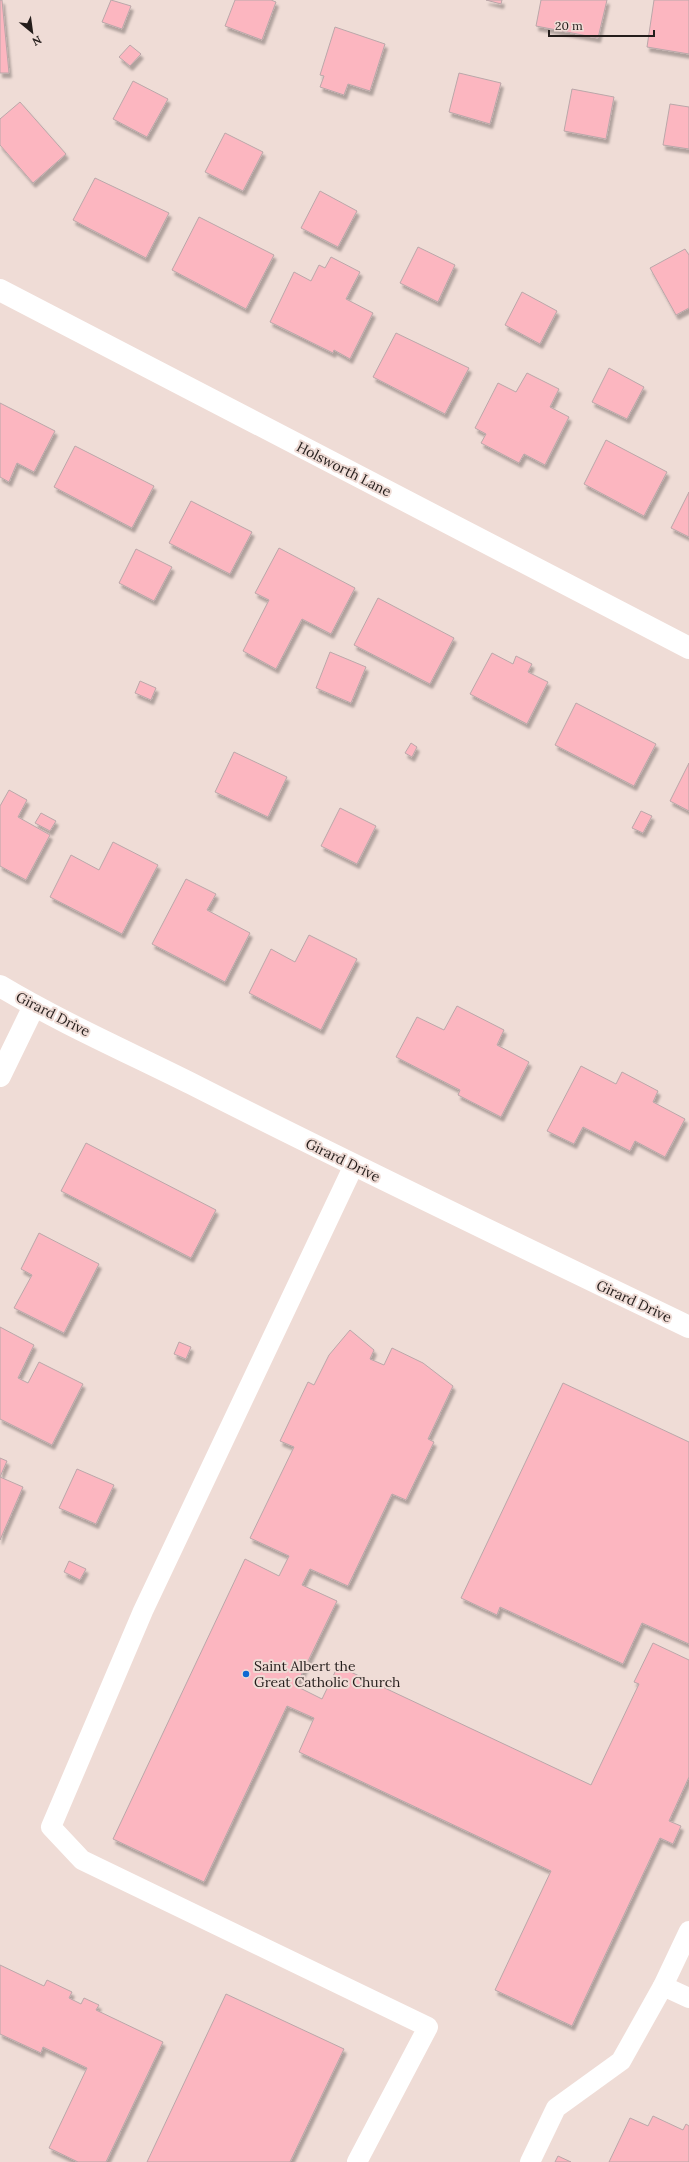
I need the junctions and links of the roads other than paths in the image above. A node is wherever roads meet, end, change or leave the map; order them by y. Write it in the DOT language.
graph roads {
  1 [pos="0,290"];
  2 [pos="689,648"];
  3 [pos="0,986"];
  4 [pos="34,1006"];
  5 [pos="0,1076"];
  6 [pos="354,1165"];
  7 [pos="689,1327"];
  8 [pos="689,1931"];
  9 [pos="663,1986"];
  10 [pos="689,1998"];
  11 [pos="357,2162"];
  12 [pos="530,2162"];
  1 -- 2 [label="street, Holsworth Lane"];
  3 -- 4 [label="street, Girard Drive"];
  4 -- 5 [label="street"];
  4 -- 6 [label="street, Girard Drive"];
  6 -- 7 [label="street, Girard Drive"];
  6 -- 11 [label="lane"];
  8 -- 9 [label="lane"];
  9 -- 10 [label="lane"];
  9 -- 12 [label="lane"];
}
